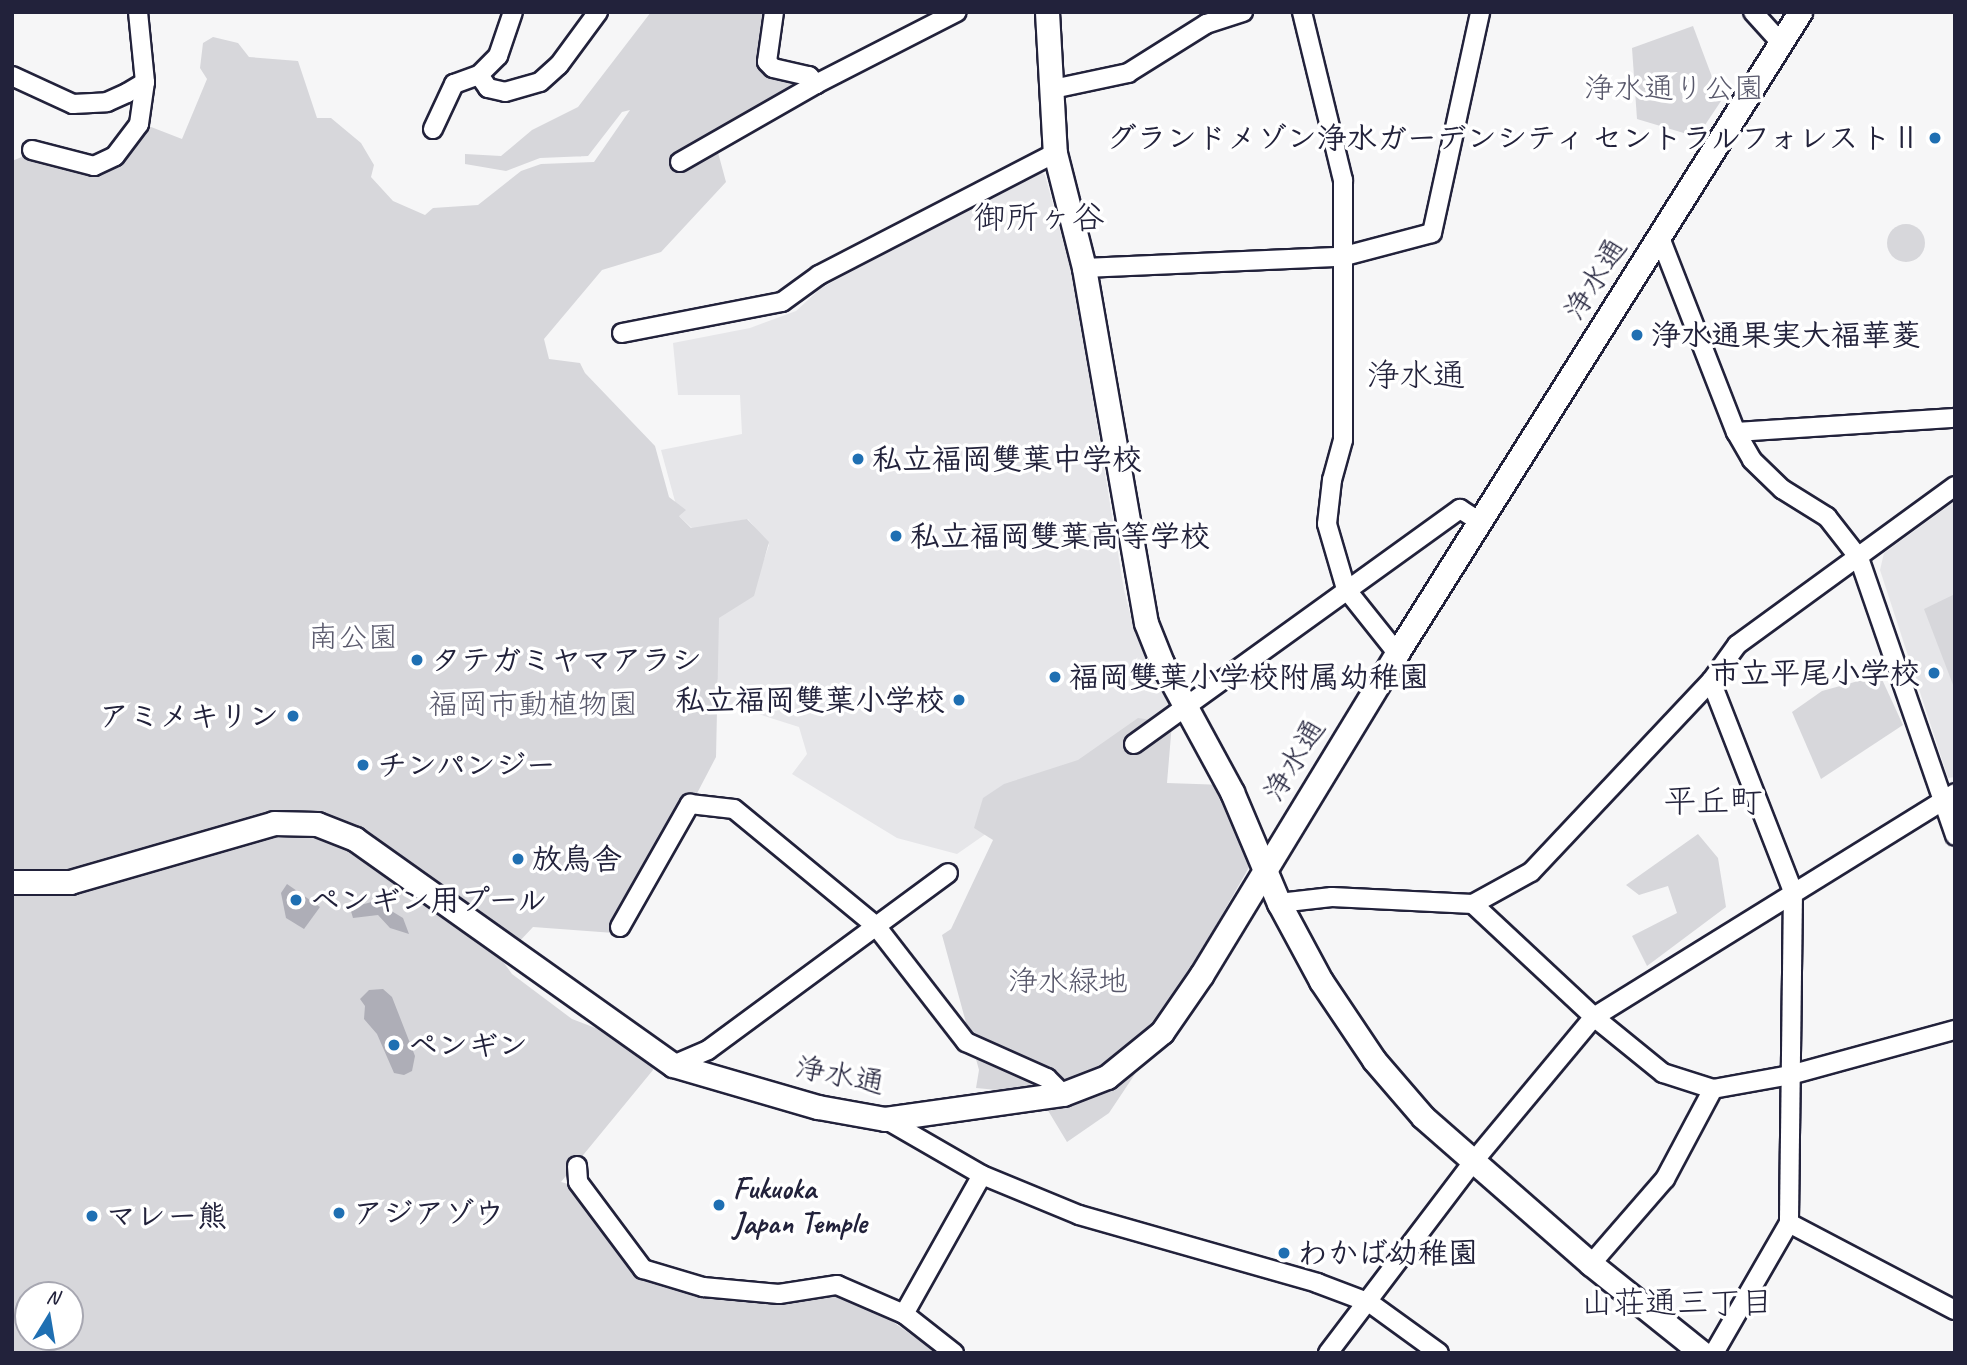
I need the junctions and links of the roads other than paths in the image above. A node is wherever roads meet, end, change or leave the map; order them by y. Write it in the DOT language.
graph roads {
  1 [pos="138,12"];
  2 [pos="513,12"];
  3 [pos="598,12"];
  4 [pos="774,12"];
  5 [pos="957,12"];
  6 [pos="1047,12"];
  7 [pos="1243,12"];
  8 [pos="1302,12"];
  9 [pos="1480,12"];
  10 [pos="1754,12"];
  11 [pos="1800,12"];
  12 [pos="1781,43"];
  13 [pos="479,75"];
  14 [pos="12,76"];
  15 [pos="145,82"];
  16 [pos="816,84"];
  17 [pos="1054,89"];
  18 [pos="433,129"];
  19 [pos="32,150"];
  20 [pos="1055,153"];
  21 [pos="680,162"];
  22 [pos="1659,235"];
  23 [pos="1341,257"];
  24 [pos="1084,268"];
  25 [pos="622,333"];
  26 [pos="1955,418"];
  27 [pos="1736,432"];
  28 [pos="1955,486"];
  29 [pos="1480,522"];
  30 [pos="1859,558"];
  31 [pos="1346,589"];
  32 [pos="1397,653"];
  33 [pos="1711,681"];
  34 [pos="1186,704"];
  35 [pos="1134,744"];
  36 [pos="1948,795"];
  37 [pos="1955,836"];
  38 [pos="1264,871"];
  39 [pos="948,873"];
  40 [pos="12,882"];
  41 [pos="1793,891"];
  42 [pos="1279,903"];
  43 [pos="1473,904"];
  44 [pos="876,926"];
  45 [pos="620,927"];
  46 [pos="1594,1017"];
  47 [pos="1955,1030"];
  48 [pos="673,1065"];
  49 [pos="1790,1075"];
  50 [pos="1713,1090"];
  51 [pos="1063,1094"];
  52 [pos="885,1119"];
  53 [pos="1474,1162"];
  54 [pos="577,1166"];
  55 [pos="982,1174"];
  56 [pos="1789,1223"];
  57 [pos="1591,1264"];
  58 [pos="1370,1303"];
  59 [pos="1955,1310"];
  60 [pos="904,1314"];
  61 [pos="954,1353"];
  62 [pos="1328,1353"];
  63 [pos="1439,1353"];
  64 [pos="1702,1353"];
  65 [pos="1714,1353"];
  1 -- 15 [label="street"];
  2 -- 13 [label="street"];
  3 -- 13 [label="street"];
  4 -- 16 [label="street"];
  5 -- 16 [label="street"];
  6 -- 17 [label="street"];
  7 -- 17 [label="street"];
  8 -- 23 [label="street"];
  9 -- 23 [label="street"];
  10 -- 12 [label="street"];
  11 -- 12 [label="street, 浄水通"];
  12 -- 22 [label="street, 浄水通"];
  13 -- 18 [label="street"];
  14 -- 15 [label="street"];
  15 -- 19 [label="street"];
  16 -- 21 [label="street"];
  17 -- 20 [label="street"];
  20 -- 24 [label="street"];
  20 -- 25 [label="street"];
  22 -- 27 [label="street"];
  22 -- 29 [label="street, 浄水通"];
  23 -- 24 [label="street"];
  23 -- 31 [label="street"];
  24 -- 34 [label="street"];
  26 -- 27 [label="street"];
  27 -- 30 [label="street"];
  28 -- 30 [label="street"];
  29 -- 31 [label="street"];
  29 -- 32 [label="street, 浄水通"];
  30 -- 33 [label="street"];
  30 -- 36 [label="street"];
  31 -- 32 [label="street"];
  31 -- 34 [label="street"];
  32 -- 38 [label="street, 浄水通"];
  33 -- 41 [label="street"];
  33 -- 43 [label="street"];
  34 -- 35 [label="street"];
  34 -- 38 [label="street"];
  36 -- 37 [label="street"];
  36 -- 41 [label="street"];
  38 -- 42 [label="street"];
  38 -- 51 [label="street, 浄水通"];
  39 -- 44 [label="street"];
  40 -- 48 [label="street, 浄水通"];
  41 -- 46 [label="street"];
  41 -- 49 [label="street"];
  42 -- 43 [label="street"];
  42 -- 53 [label="street"];
  43 -- 46 [label="street"];
  44 -- 45 [label="street"];
  44 -- 48 [label="street"];
  44 -- 51 [label="street"];
  46 -- 50 [label="street"];
  46 -- 53 [label="street"];
  47 -- 49 [label="street"];
  48 -- 52 [label="street, 浄水通"];
  49 -- 50 [label="street"];
  49 -- 56 [label="street"];
  50 -- 57 [label="street"];
  51 -- 52 [label="street, 浄水通"];
  52 -- 55 [label="street"];
  53 -- 57 [label="street"];
  53 -- 58 [label="street"];
  54 -- 60 [label="street"];
  55 -- 58 [label="street"];
  55 -- 60 [label="street"];
  56 -- 59 [label="street"];
  56 -- 65 [label="street"];
  57 -- 64 [label="street"];
  58 -- 62 [label="street"];
  58 -- 63 [label="street"];
  60 -- 61 [label="street"];
}
